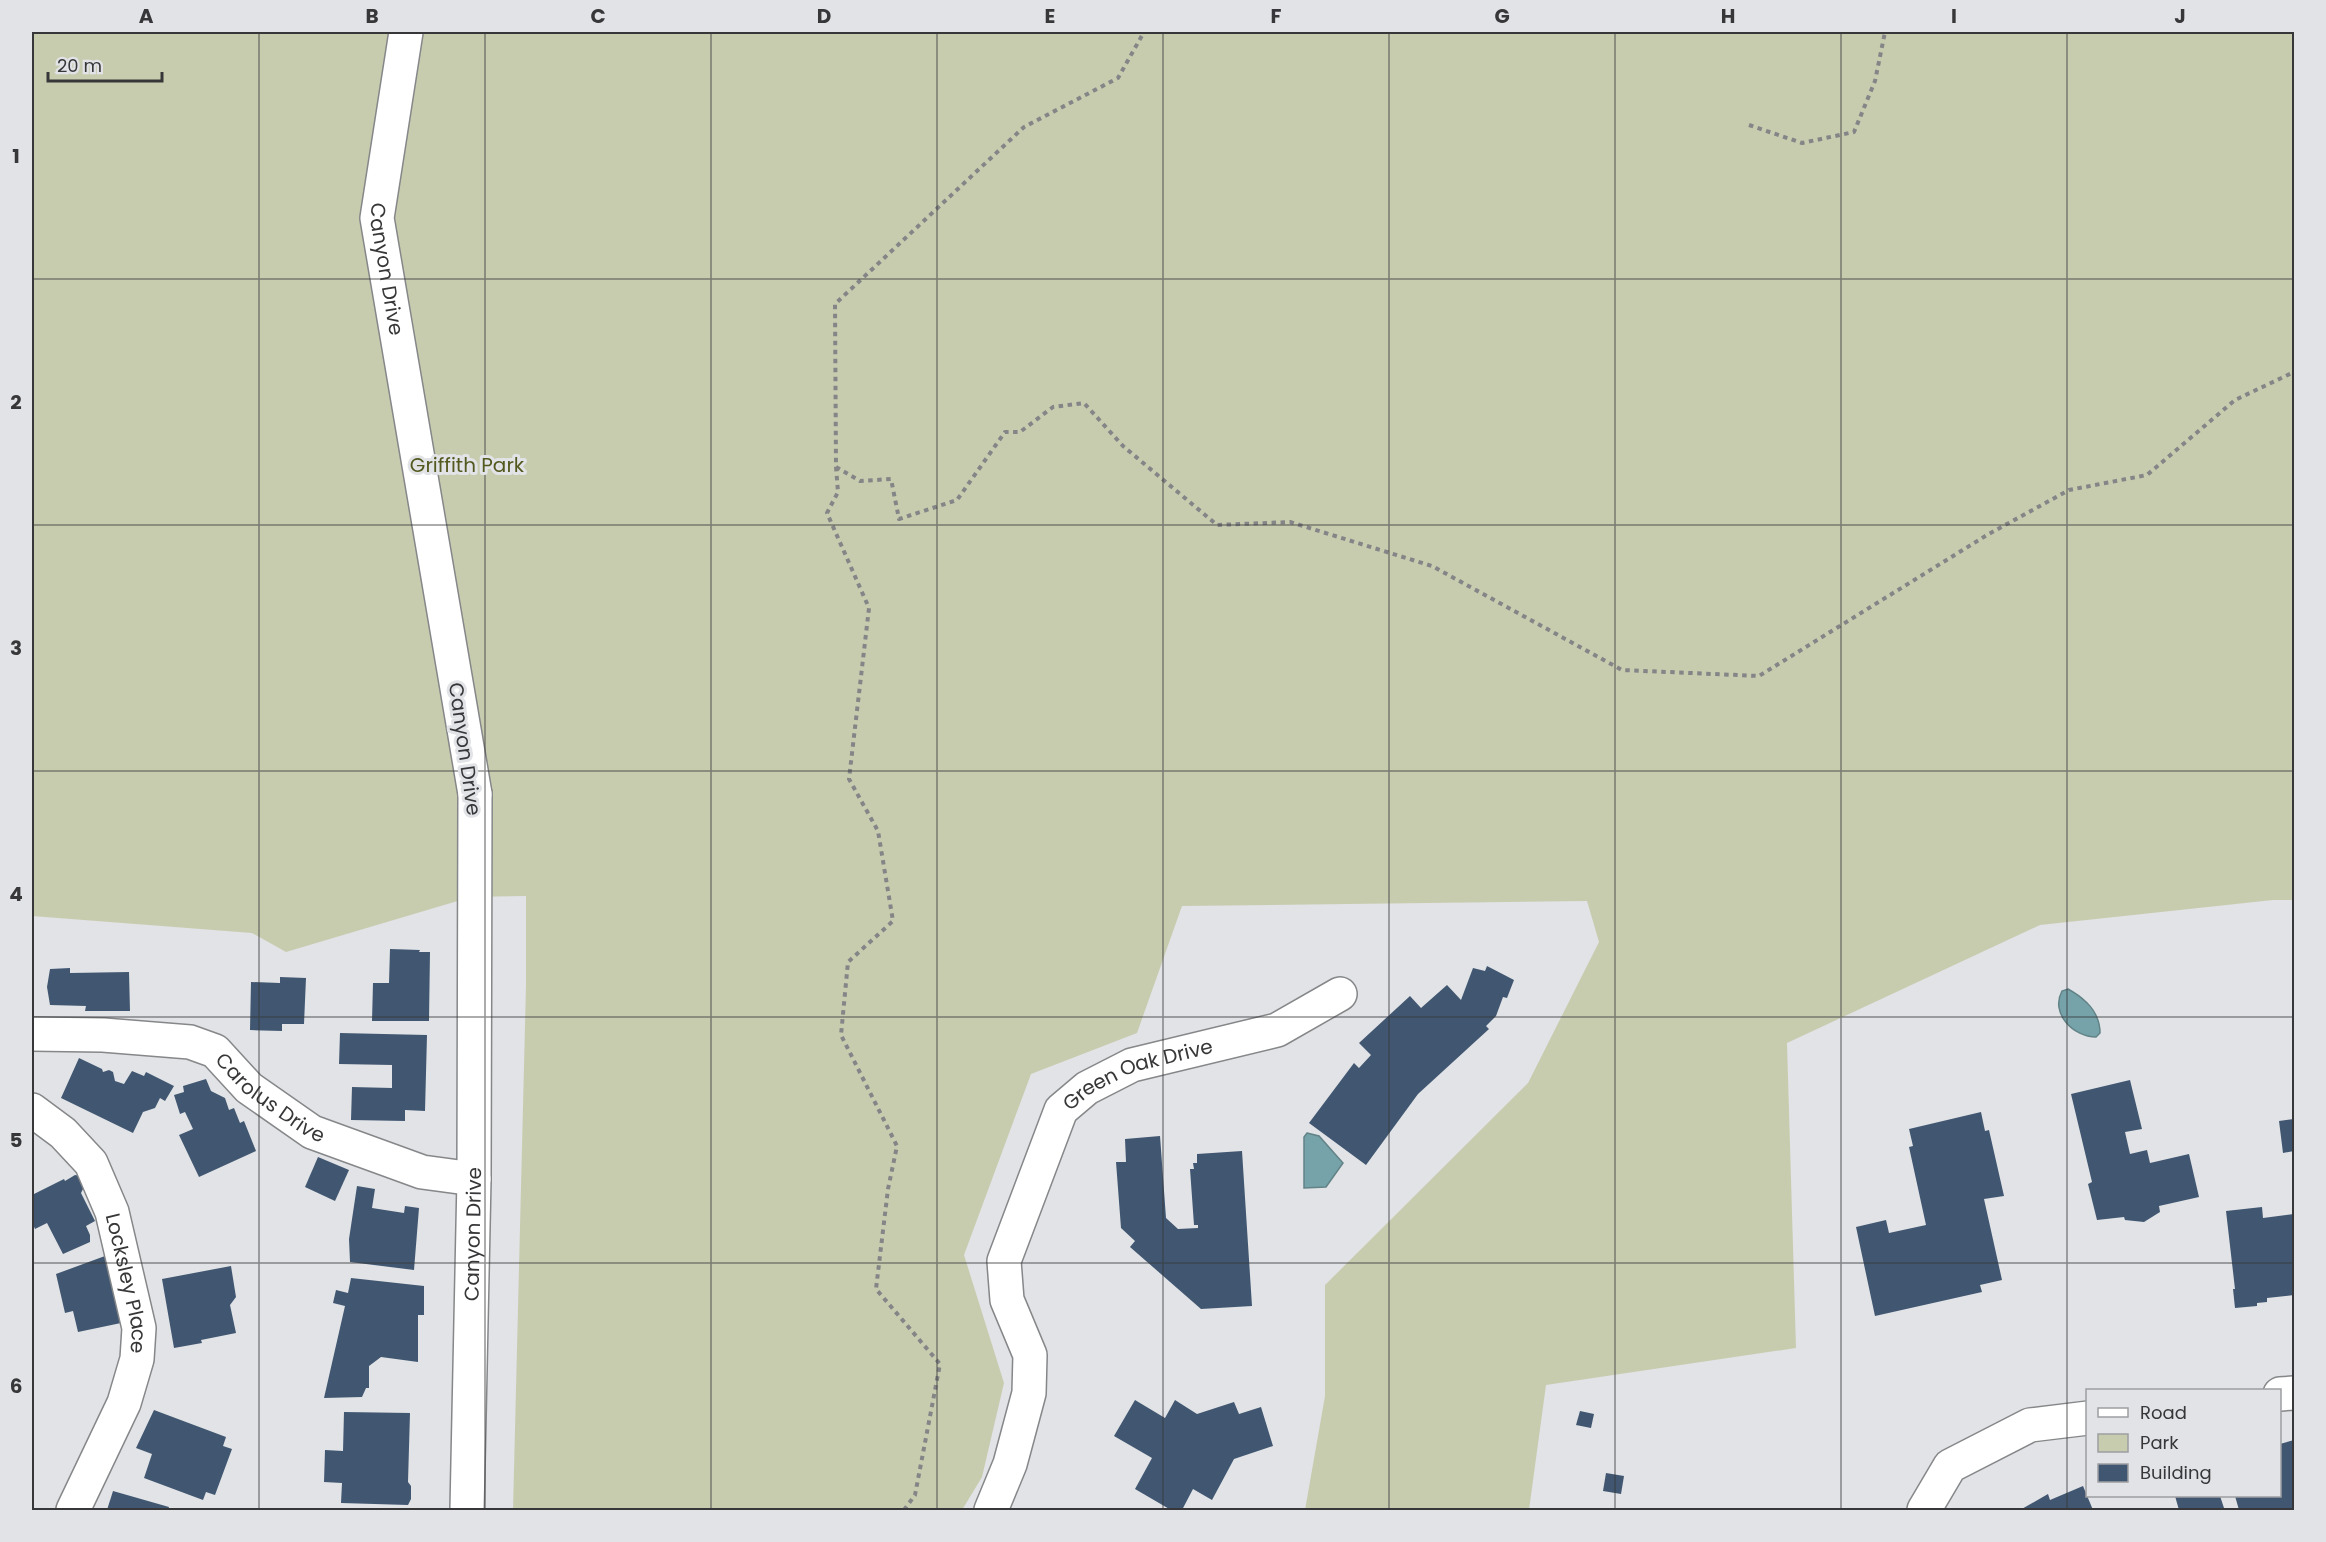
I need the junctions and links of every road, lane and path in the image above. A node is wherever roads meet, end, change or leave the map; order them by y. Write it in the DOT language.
graph roads {
  1 [pos="406,32"];
  2 [pos="1144,32"];
  3 [pos="1885,32"];
  4 [pos="1749,126"];
  5 [pos="2295,372"];
  6 [pos="836,467"];
  7 [pos="1340,993"];
  8 [pos="32,1034"];
  9 [pos="32,1110"];
  10 [pos="474,1179"];
  11 [pos="2086,1418"];
  12 [pos="73,1510"];
  13 [pos="467,1510"];
  14 [pos="904,1510"];
  15 [pos="991,1510"];
  16 [pos="1923,1510"];
  1 -- 10 [label="street, Canyon Drive"];
  2 -- 6 [label="path"];
  3 -- 4 [label="path"];
  5 -- 6 [label="path"];
  6 -- 14 [label="path"];
  7 -- 15 [label="street, Green Oak Drive"];
  8 -- 10 [label="street, Carolus Drive"];
  9 -- 12 [label="street, Locksley Place"];
  10 -- 13 [label="street, Canyon Drive"];
  11 -- 16 [label="street"];
}
